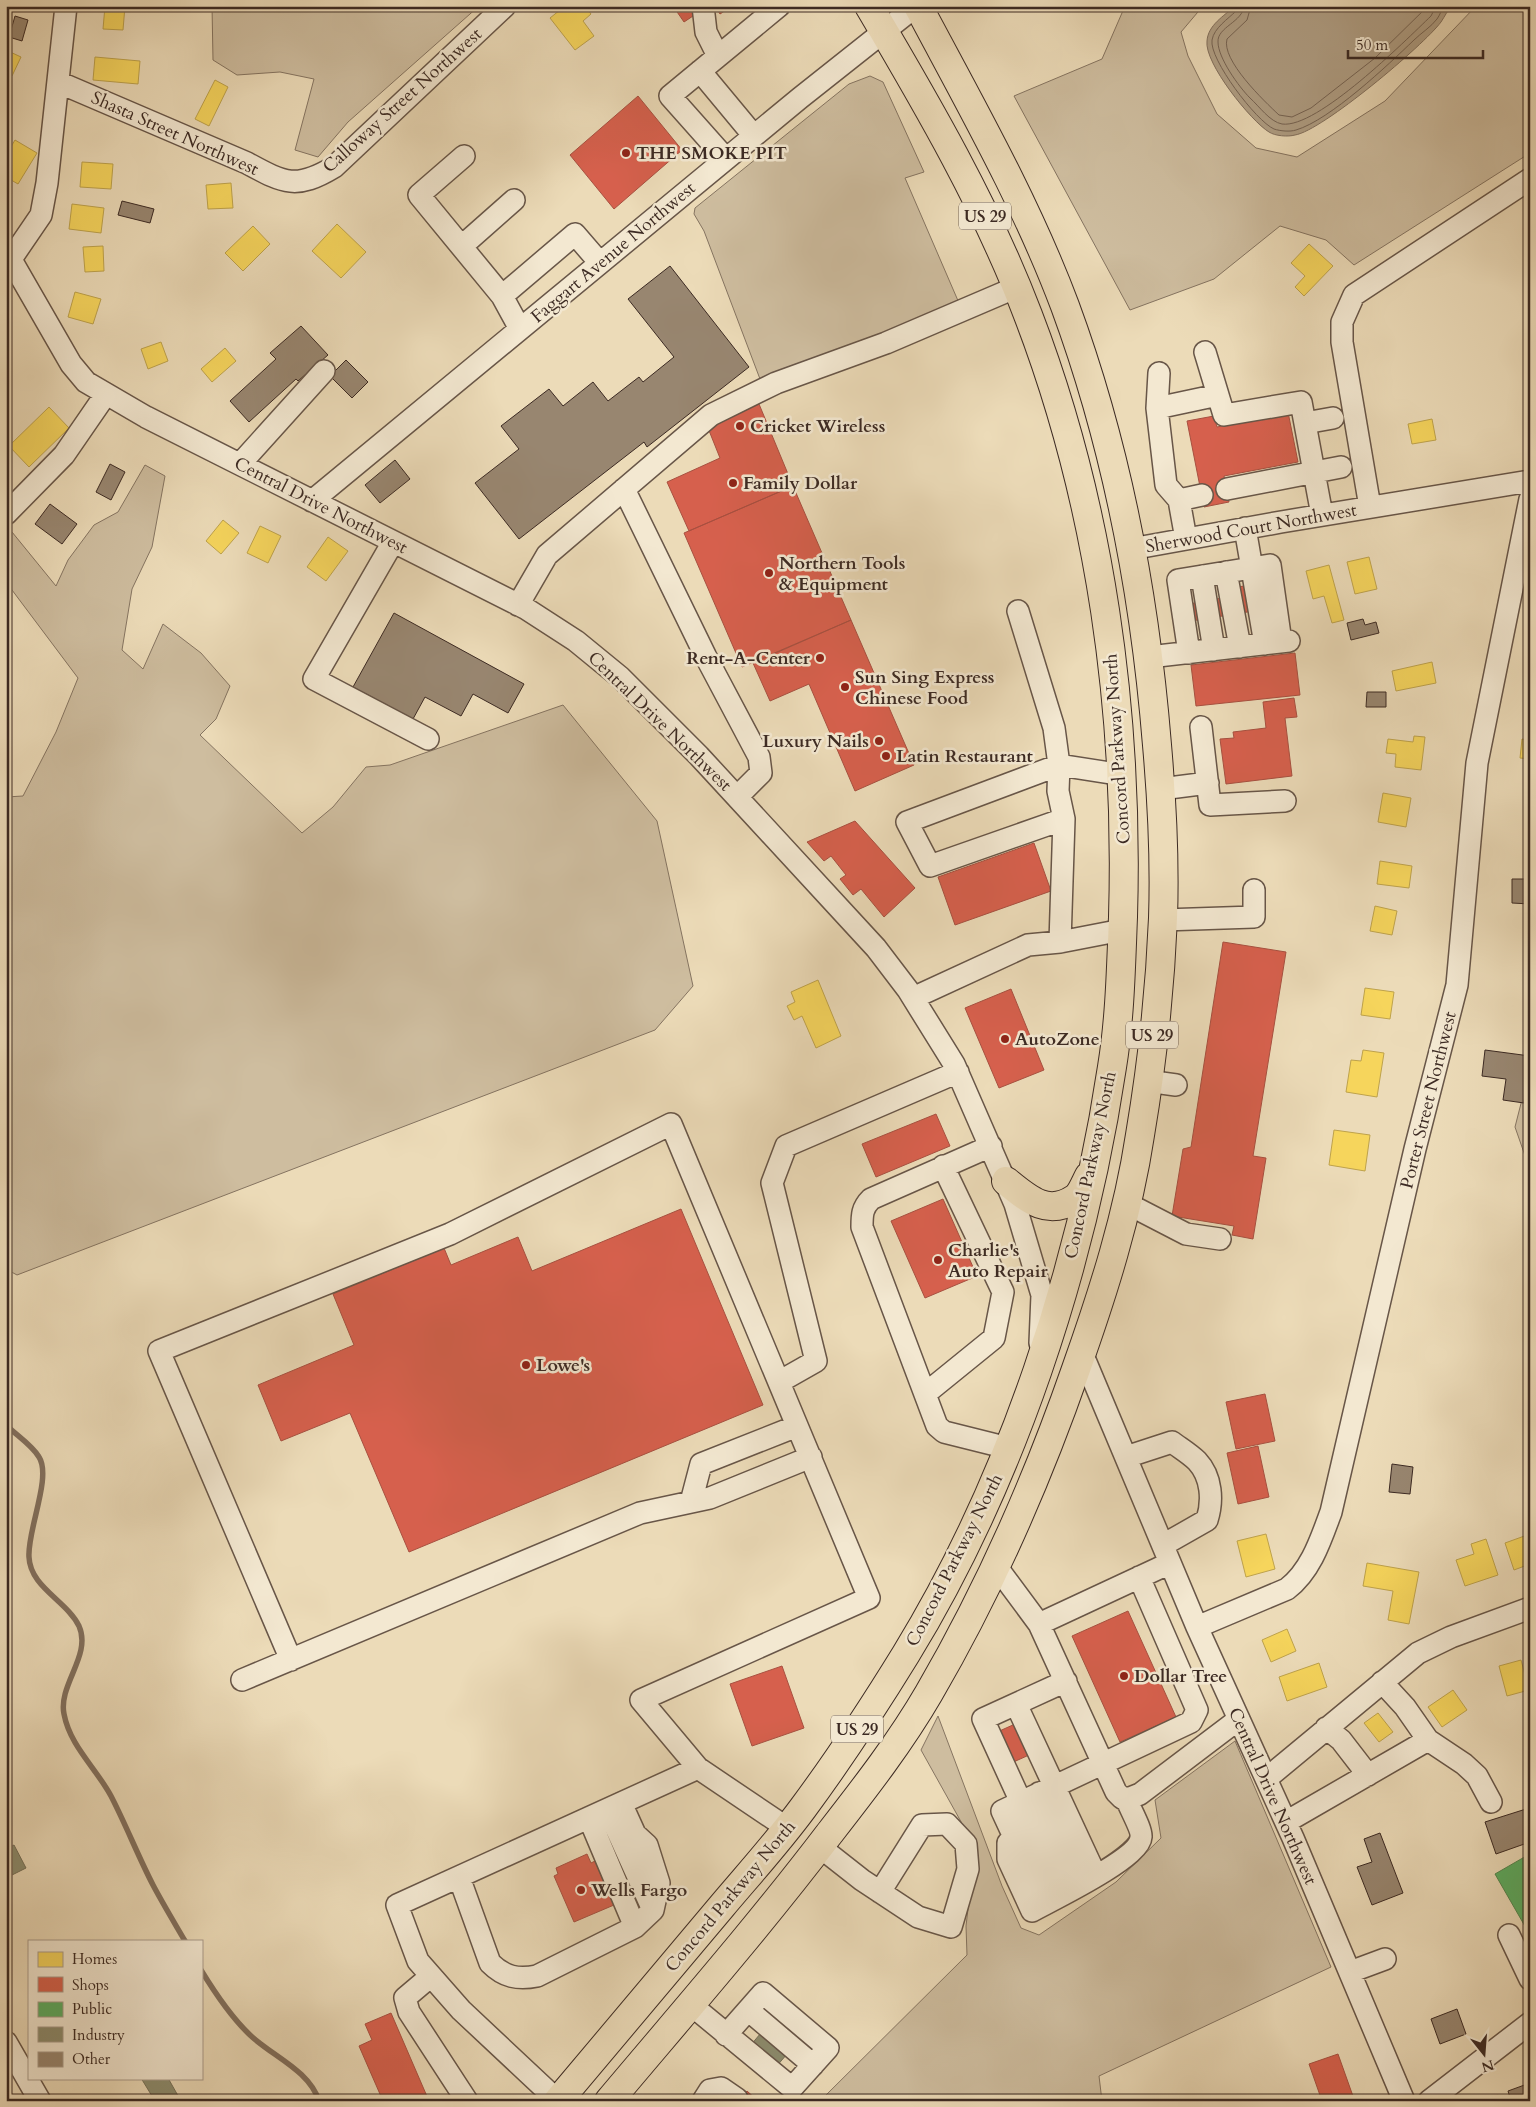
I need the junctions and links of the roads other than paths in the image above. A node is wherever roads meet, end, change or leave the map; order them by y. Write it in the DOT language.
graph roads {
  1 [pos="66,6"];
  2 [pos="505,6"];
  3 [pos="703,6"];
  4 [pos="779,6"];
  5 [pos="869,6"];
  6 [pos="917,6"];
  7 [pos="884,32"];
  8 [pos="718,56"];
  9 [pos="700,71"];
  10 [pos="58,82"];
  11 [pos="754,136"];
  12 [pos="464,156"];
  13 [pos="726,159"];
  14 [pos="1530,178"];
  15 [pos="293,183"];
  16 [pos="514,200"];
  17 [pos="462,246"];
  18 [pos="9,255"];
  19 [pos="600,263"];
  20 [pos="1017,287"];
  21 [pos="502,296"];
  22 [pos="520,329"];
  23 [pos="1206,352"];
  24 [pos="324,371"];
  25 [pos="1159,373"];
  26 [pos="106,394"];
  27 [pos="1218,395"];
  28 [pos="1157,408"];
  29 [pos="1333,418"];
  30 [pos="1305,423"];
  31 [pos="240,464"];
  32 [pos="1341,467"];
  33 [pos="1314,473"];
  34 [pos="1530,481"];
  35 [pos="624,489"];
  36 [pos="1227,489"];
  37 [pos="1202,495"];
  38 [pos="1530,499"];
  39 [pos="312,500"];
  40 [pos="1179,500"];
  41 [pos="1370,508"];
  42 [pos="6,514"];
  43 [pos="1322,515"];
  44 [pos="1245,528"];
  45 [pos="1186,539"];
  46 [pos="394,542"];
  47 [pos="1133,561"];
  48 [pos="1097,567"];
  49 [pos="1252,568"];
  50 [pos="1208,575"];
  51 [pos="518,605"];
  52 [pos="1018,611"];
  53 [pos="1214,650"];
  54 [pos="1149,657"];
  55 [pos="1201,727"];
  56 [pos="428,739"];
  57 [pos="1059,765"];
  58 [pos="1123,775"];
  59 [pos="1208,783"];
  60 [pos="1161,789"];
  61 [pos="737,797"];
  62 [pos="1285,801"];
  63 [pos="1064,819"];
  64 [pos="1254,890"];
  65 [pos="1163,920"];
  66 [pos="1122,930"];
  67 [pos="1060,942"];
  68 [pos="913,998"];
  69 [pos="1113,1063"];
  70 [pos="958,1072"];
  71 [pos="1147,1081"];
  72 [pos="1176,1085"];
  73 [pos="992,1146"];
  74 [pos="943,1166"];
  75 [pos="1093,1171"];
  76 [pos="1006,1181"];
  77 [pos="1126,1203"];
  78 [pos="1220,1239"];
  79 [pos="1082,1353"];
  80 [pos="1040,1358"];
  81 [pos="779,1382"];
  82 [pos="925,1394"];
  83 [pos="797,1426"];
  84 [pos="1008,1448"];
  85 [pos="810,1457"];
  86 [pos="1126,1457"];
  87 [pos="691,1502"];
  88 [pos="1167,1554"];
  89 [pos="996,1566"];
  90 [pos="1139,1577"];
  91 [pos="1530,1608"];
  92 [pos="1039,1624"];
  93 [pos="1197,1627"];
  94 [pos="291,1660"];
  95 [pos="242,1680"];
  96 [pos="1066,1681"];
  97 [pos="1382,1682"];
  98 [pos="1016,1704"];
  99 [pos="1239,1719"];
  100 [pos="1326,1728"];
  101 [pos="1428,1740"];
  102 [pos="1103,1763"];
  103 [pos="698,1768"];
  104 [pos="1368,1775"];
  105 [pos="1266,1779"];
  106 [pos="1126,1798"];
  107 [pos="1026,1802"];
  108 [pos="1491,1802"];
  109 [pos="604,1811"];
  110 [pos="1286,1822"];
  111 [pos="787,1828"];
  112 [pos="820,1847"];
  113 [pos="459,1877"];
  114 [pos="1071,1889"];
  115 [pos="880,1892"];
  116 [pos="644,1919"];
  117 [pos="1509,1935"];
  118 [pos="1385,1959"];
  119 [pos="1350,1972"];
  120 [pos="431,1976"];
  121 [pos="1530,1979"];
  122 [pos="690,2004"];
  123 [pos="748,2011"];
  124 [pos="1530,2023"];
  125 [pos="726,2035"];
  126 [pos="6,2042"];
  127 [pos="813,2065"];
  128 [pos="33,2098"];
  129 [pos="737,2100"];
  130 [pos="467,2101"];
  131 [pos="558,2101"];
  132 [pos="609,2101"];
  133 [pos="702,2101"];
  134 [pos="1404,2101"];
  135 [pos="1430,2101"];
  1 -- 10 [label="street"];
  2 -- 15 [label="street, Calloway Street Northwest"];
  3 -- 8 [label="street"];
  4 -- 8 [label="street"];
  5 -- 7 [label="highway, Concord Parkway North / US 29"];
  6 -- 7 [label="street, Faggart Avenue Northwest"];
  6 -- 47 [label="highway, Concord Parkway North / US 29"];
  7 -- 11 [label="street, Faggart Avenue Northwest"];
  7 -- 20 [label="highway, Concord Parkway North / US 29"];
  8 -- 9 [label="street"];
  9 -- 11 [label="street"];
  9 -- 13 [label="street"];
  10 -- 15 [label="street, Shasta Street Northwest"];
  10 -- 18 [label="street"];
  11 -- 13 [label="street, Faggart Avenue Northwest"];
  12 -- 17 [label="street"];
  13 -- 19 [label="street, Faggart Avenue Northwest"];
  14 -- 41 [label="street, Sherwood Court Northwest"];
  16 -- 17 [label="street"];
  17 -- 21 [label="street"];
  18 -- 26 [label="street, Central Drive Northwest"];
  19 -- 21 [label="street"];
  19 -- 22 [label="street, Faggart Avenue Northwest"];
  20 -- 35 [label="street"];
  20 -- 48 [label="highway, Concord Parkway North / US 29"];
  21 -- 22 [label="street"];
  22 -- 39 [label="street, Faggart Avenue Northwest"];
  23 -- 27 [label="street"];
  24 -- 31 [label="street"];
  25 -- 28 [label="street"];
  26 -- 31 [label="street, Central Drive Northwest"];
  26 -- 42 [label="street"];
  27 -- 28 [label="street"];
  27 -- 30 [label="street"];
  28 -- 40 [label="street"];
  29 -- 30 [label="street"];
  30 -- 33 [label="street"];
  31 -- 39 [label="street, Central Drive Northwest"];
  32 -- 33 [label="street"];
  33 -- 36 [label="street"];
  33 -- 43 [label="street"];
  34 -- 41 [label="street, Sherwood Court Northwest"];
  35 -- 51 [label="street"];
  35 -- 61 [label="street"];
  37 -- 40 [label="street"];
  38 -- 93 [label="street, Porter Street Northwest"];
  39 -- 46 [label="street, Central Drive Northwest"];
  40 -- 45 [label="street"];
  41 -- 43 [label="street, Sherwood Court Northwest"];
  43 -- 44 [label="street, Sherwood Court Northwest"];
  44 -- 45 [label="street, Sherwood Court Northwest"];
  44 -- 49 [label="street"];
  45 -- 47 [label="street, Sherwood Court Northwest"];
  46 -- 51 [label="street, Central Drive Northwest"];
  46 -- 56 [label="street"];
  47 -- 48 [label="highway"];
  47 -- 54 [label="highway, Concord Parkway North / US 29"];
  48 -- 58 [label="highway, Concord Parkway North / US 29"];
  49 -- 50 [label="street"];
  49 -- 53 [label="street"];
  50 -- 53 [label="street"];
  50 -- 53 [label="street"];
  51 -- 61 [label="street, Central Drive Northwest"];
  52 -- 57 [label="street"];
  53 -- 54 [label="street"];
  54 -- 60 [label="highway, Concord Parkway North / US 29"];
  55 -- 59 [label="street"];
  57 -- 58 [label="street"];
  57 -- 63 [label="street"];
  57 -- 63 [label="street"];
  58 -- 66 [label="highway, Concord Parkway North / US 29"];
  59 -- 60 [label="street"];
  59 -- 62 [label="street"];
  60 -- 65 [label="highway, Concord Parkway North / US 29"];
  61 -- 68 [label="street, Central Drive Northwest"];
  63 -- 67 [label="street"];
  64 -- 65 [label="street"];
  65 -- 71 [label="highway, Concord Parkway North / US 29"];
  66 -- 67 [label="street"];
  66 -- 69 [label="highway, Concord Parkway North / US 29"];
  67 -- 68 [label="street"];
  68 -- 70 [label="street, Central Drive Northwest"];
  69 -- 75 [label="highway, Concord Parkway North / US 29"];
  69 -- 79 [label="highway"];
  70 -- 73 [label="street, Central Drive Northwest"];
  70 -- 81 [label="street"];
  71 -- 72 [label="street"];
  71 -- 77 [label="highway, Concord Parkway North / US 29"];
  73 -- 74 [label="street"];
  73 -- 76 [label="street, Central Drive Northwest"];
  74 -- 82 [label="street"];
  74 -- 82 [label="street"];
  75 -- 76 [label="highway"];
  75 -- 80 [label="highway, Concord Parkway North / US 29"];
  76 -- 80 [label="street, Central Drive Northwest"];
  77 -- 78 [label="street"];
  77 -- 79 [label="highway, Concord Parkway North / US 29"];
  79 -- 86 [label="street, Central Drive Northwest"];
  79 -- 89 [label="highway, Concord Parkway North / US 29"];
  80 -- 84 [label="highway, Concord Parkway North / US 29"];
  81 -- 83 [label="street"];
  81 -- 94 [label="street"];
  82 -- 84 [label="street"];
  83 -- 85 [label="street"];
  83 -- 87 [label="street"];
  84 -- 111 [label="highway, Concord Parkway North / US 29"];
  85 -- 87 [label="street"];
  85 -- 103 [label="street"];
  86 -- 88 [label="street, Central Drive Northwest"];
  86 -- 88 [label="street"];
  87 -- 94 [label="street"];
  88 -- 90 [label="street"];
  88 -- 93 [label="street, Central Drive Northwest"];
  89 -- 92 [label="street"];
  89 -- 112 [label="highway, Concord Parkway North / US 29"];
  90 -- 92 [label="street"];
  90 -- 102 [label="street"];
  91 -- 97 [label="street"];
  92 -- 96 [label="street"];
  93 -- 99 [label="street, Central Drive Northwest"];
  94 -- 95 [label="street"];
  96 -- 98 [label="street"];
  96 -- 102 [label="street"];
  97 -- 100 [label="street"];
  97 -- 101 [label="street"];
  98 -- 107 [label="street"];
  98 -- 107 [label="street"];
  99 -- 105 [label="street, Central Drive Northwest"];
  99 -- 106 [label="street"];
  100 -- 104 [label="street"];
  100 -- 105 [label="street"];
  101 -- 104 [label="street"];
  101 -- 108 [label="street"];
  102 -- 106 [label="street"];
  102 -- 107 [label="street"];
  103 -- 109 [label="street"];
  103 -- 111 [label="street"];
  104 -- 110 [label="street"];
  105 -- 110 [label="street, Central Drive Northwest"];
  106 -- 114 [label="street"];
  107 -- 114 [label="street"];
  107 -- 114 [label="street"];
  107 -- 114 [label="street"];
  109 -- 113 [label="street"];
  109 -- 116 [label="street"];
  109 -- 116 [label="street"];
  110 -- 119 [label="street, Central Drive Northwest"];
  111 -- 131 [label="highway, Concord Parkway North / US 29"];
  112 -- 115 [label="street"];
  112 -- 122 [label="highway, Concord Parkway North / US 29"];
  113 -- 116 [label="street"];
  113 -- 120 [label="street"];
  115 -- 115 [label="street"];
  117 -- 121 [label="street"];
  118 -- 119 [label="street"];
  119 -- 134 [label="street, Central Drive Northwest"];
  120 -- 130 [label="street"];
  120 -- 131 [label="street"];
  122 -- 125 [label="street"];
  122 -- 132 [label="highway, Concord Parkway North / US 29"];
  123 -- 125 [label="street"];
  123 -- 127 [label="street"];
  123 -- 127 [label="street"];
  124 -- 135 [label="street"];
  125 -- 127 [label="street"];
  126 -- 128 [label="street"];
  129 -- 133 [label="street"];
}
